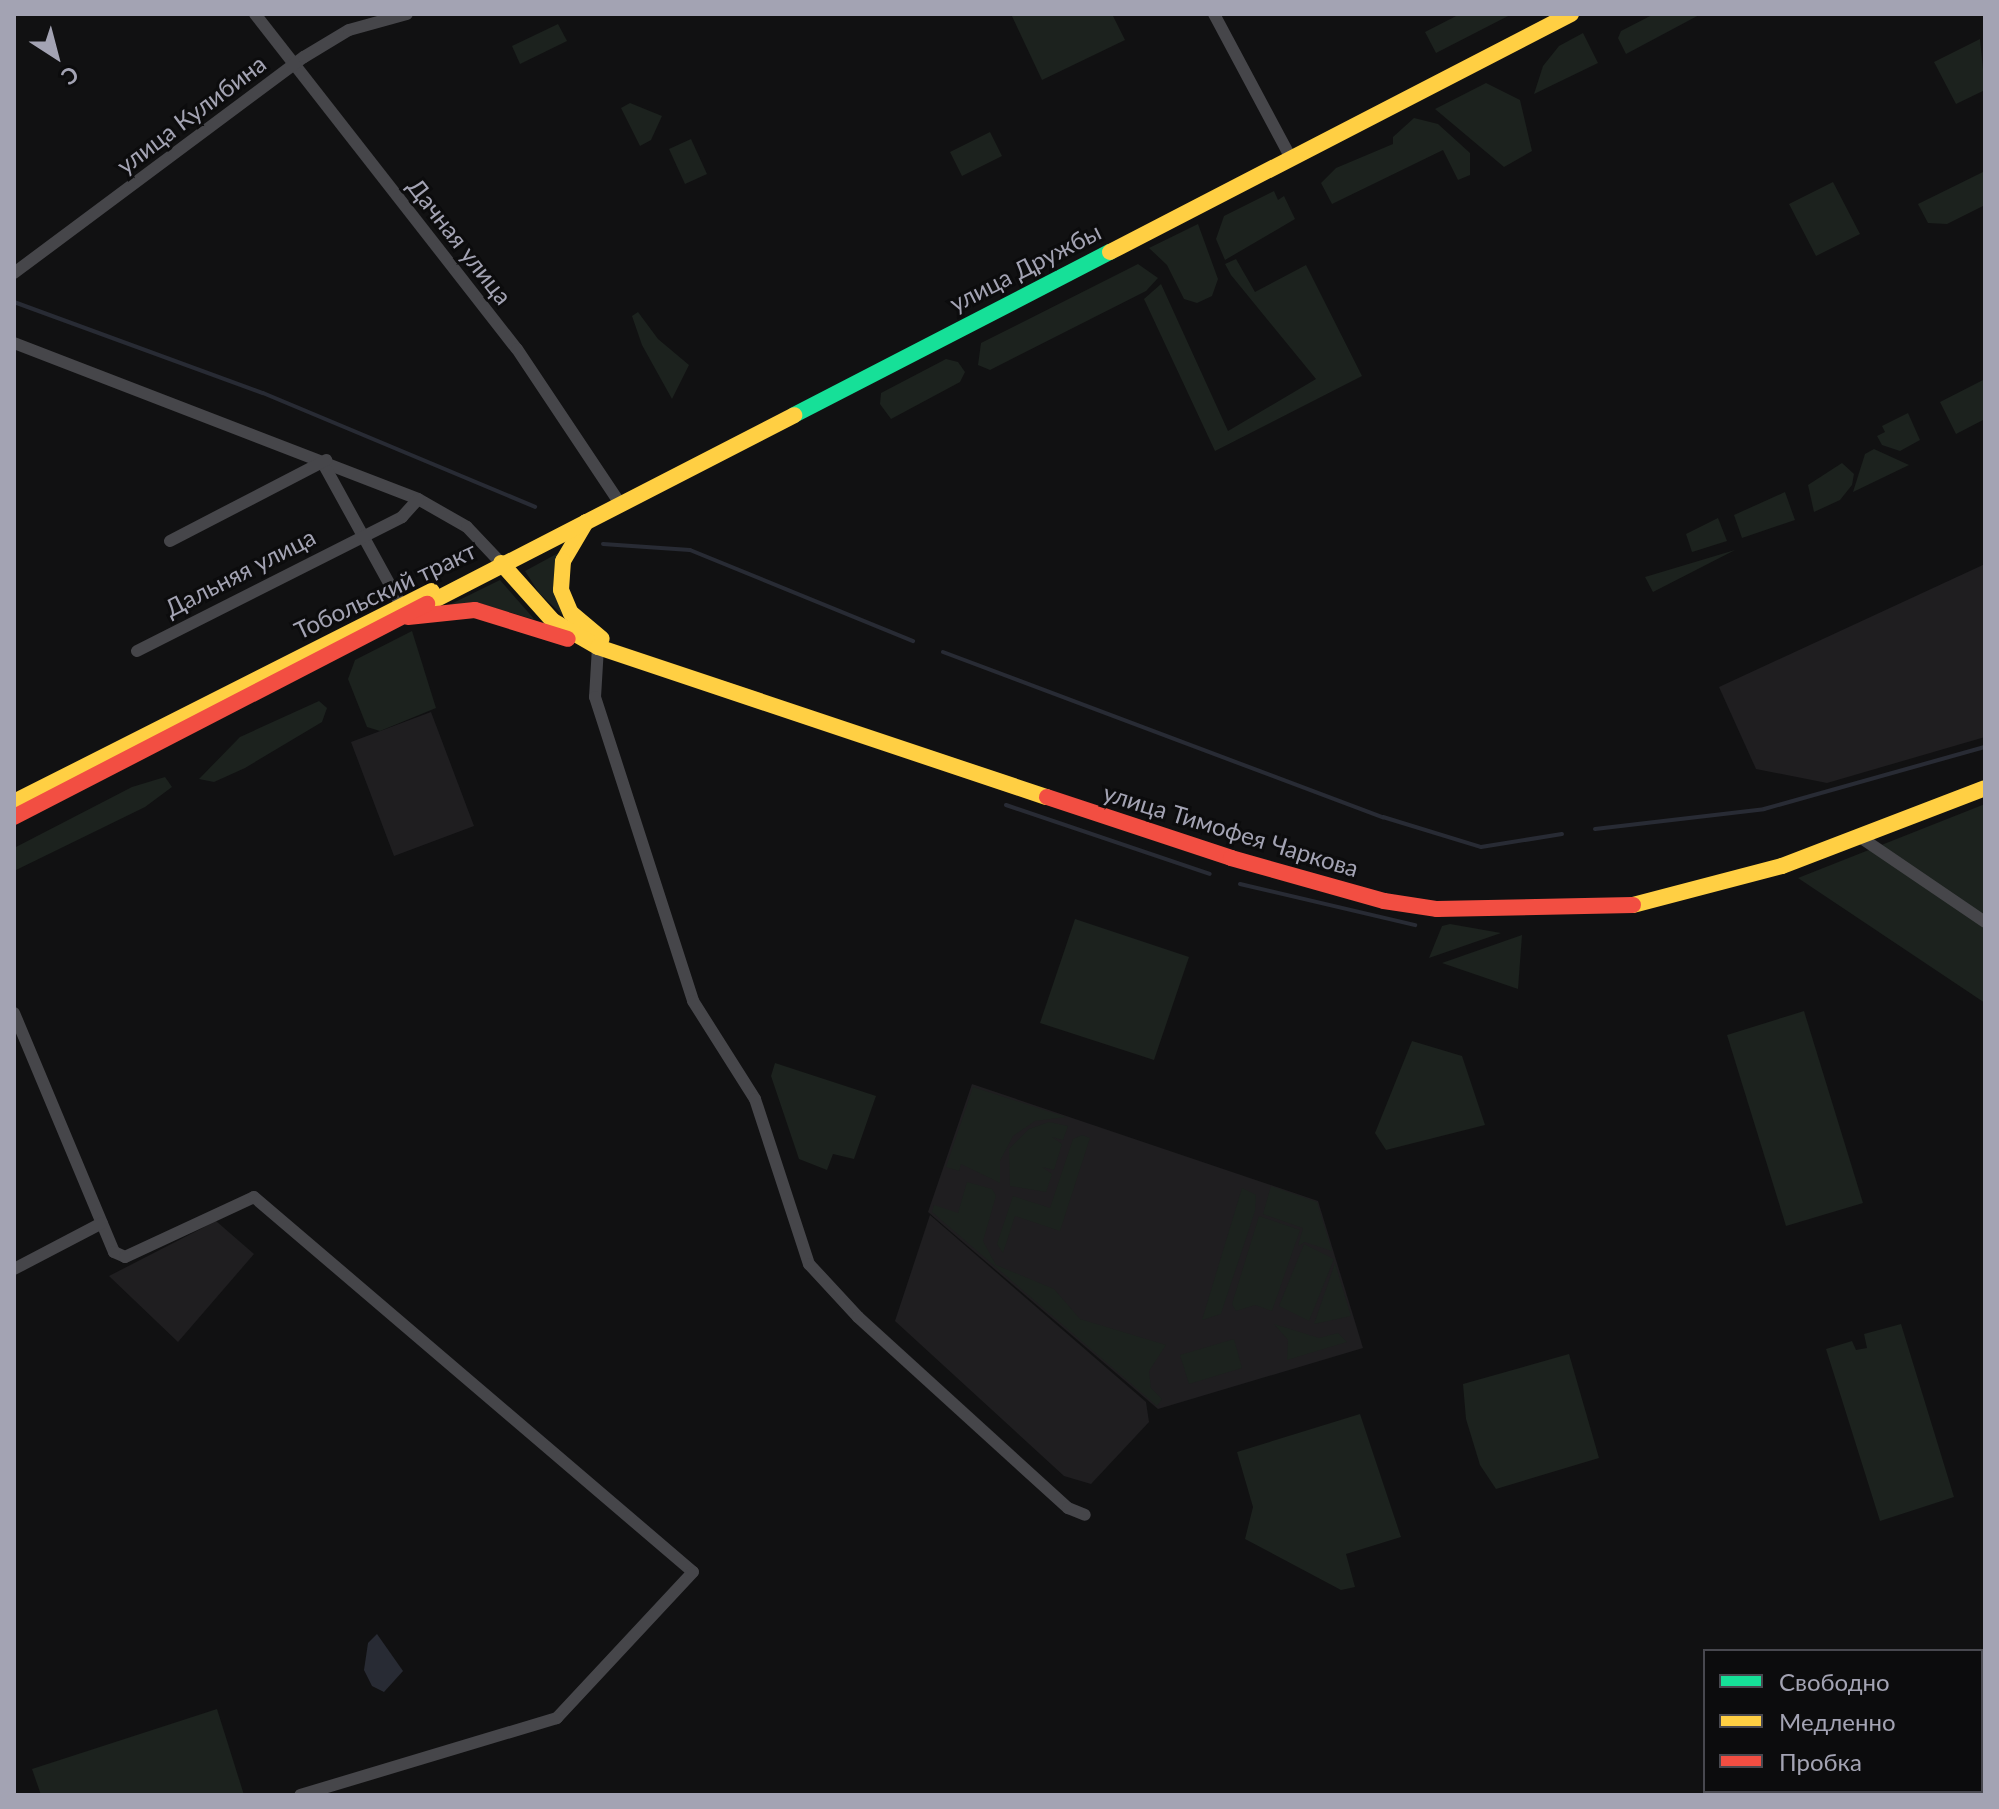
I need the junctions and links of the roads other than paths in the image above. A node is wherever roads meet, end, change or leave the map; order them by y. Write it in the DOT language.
graph roads {
  1 [pos="255,14"];
  2 [pos="407,14"];
  3 [pos="1214,14"];
  4 [pos="1571,14"];
  5 [pos="294,64"];
  6 [pos="1291,158"];
  7 [pos="14,273"];
  8 [pos="14,343"];
  9 [pos="325,462"];
  10 [pos="418,499"];
  11 [pos="619,502"];
  12 [pos="587,519"];
  13 [pos="365,535"];
  14 [pos="170,541"];
  15 [pos="501,563"];
  16 [pos="404,611"];
  17 [pos="598,647"];
  18 [pos="137,651"];
  19 [pos="631,656"];
  20 [pos="176,727"];
  21 [pos="1985,788"];
  22 [pos="14,802"];
  23 [pos="14,817"];
  24 [pos="1860,837"];
  25 [pos="1985,922"];
  26 [pos="14,1013"];
  27 [pos="102,1223"];
  28 [pos="14,1269"];
  29 [pos="1085,1515"];
  30 [pos="300,1795"];
  1 -- 5 [label="street, Дачная улица"];
  2 -- 5 [label="street, улица Кулибина"];
  3 -- 6 [label="street"];
  4 -- 6 [label="main road, улица Дружбы"];
  5 -- 7 [label="street, улица Кулибина"];
  5 -- 11 [label="street, Дачная улица"];
  6 -- 11 [label="main road, улица Дружбы"];
  8 -- 9 [label="street"];
  9 -- 10 [label="street"];
  9 -- 13 [label="street"];
  9 -- 14 [label="street"];
  10 -- 13 [label="street, Дальняя улица"];
  10 -- 15 [label="street"];
  11 -- 12 [label="main road, улица Дружбы"];
  12 -- 15 [label="main road, улица Дружбы"];
  12 -- 19 [label="main road"];
  13 -- 16 [label="street"];
  13 -- 18 [label="street, Дальняя улица"];
  15 -- 16 [label="main road, Тобольский тракт"];
  15 -- 17 [label="main road, улица Тимофея Чаркова"];
  16 -- 17 [label="main road"];
  16 -- 20 [label="main road, Тобольский тракт"];
  17 -- 19 [label="main road, улица Тимофея Чаркова"];
  17 -- 29 [label="street"];
  19 -- 24 [label="main road, улица Тимофея Чаркова"];
  20 -- 22 [label="main road, Тобольский тракт"];
  20 -- 23 [label="main road, Тобольский тракт"];
  21 -- 24 [label="main road, улица Тимофея Чаркова"];
  24 -- 25 [label="street"];
  26 -- 27 [label="street"];
  27 -- 28 [label="street"];
  27 -- 30 [label="street"];
}
